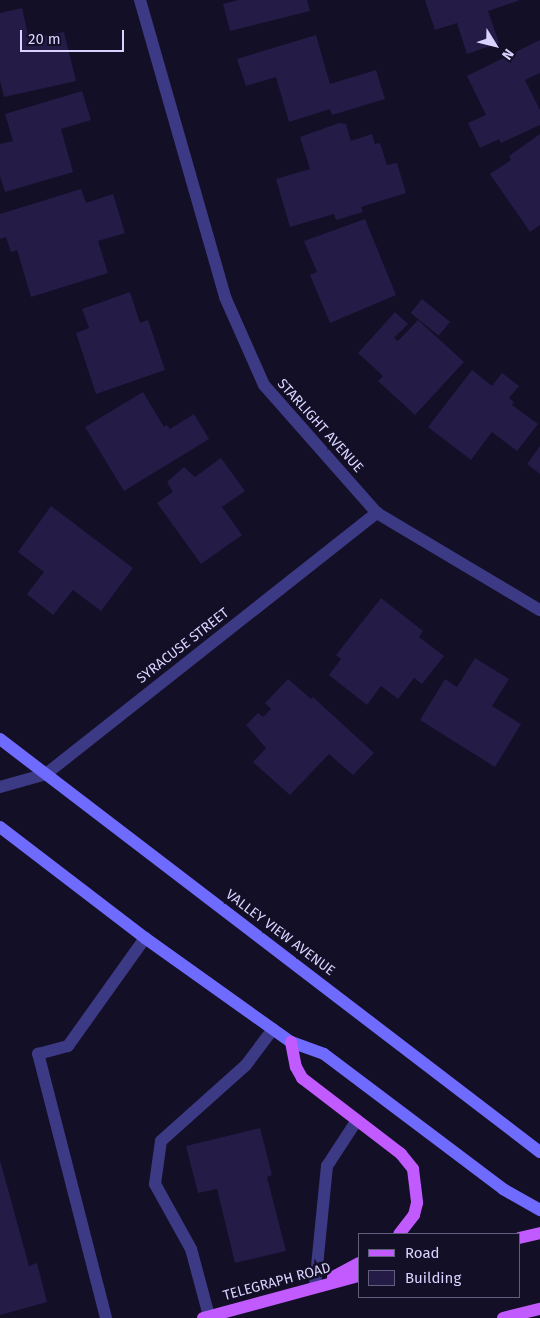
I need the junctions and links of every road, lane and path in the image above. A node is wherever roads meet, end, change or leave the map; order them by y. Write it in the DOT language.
graph roads {
  1 [pos="140,0"];
  2 [pos="377,513"];
  3 [pos="540,610"];
  4 [pos="0,740"];
  5 [pos="46,774"];
  6 [pos="0,787"];
  7 [pos="0,827"];
  8 [pos="145,938"];
  9 [pos="273,1029"];
  10 [pos="291,1042"];
  11 [pos="357,1120"];
  12 [pos="540,1152"];
  13 [pos="540,1210"];
  14 [pos="400,1233"];
  15 [pos="540,1233"];
  16 [pos="520,1238"];
  17 [pos="358,1264"];
  18 [pos="358,1276"];
  19 [pos="315,1286"];
  20 [pos="540,1309"];
  21 [pos="206,1317"];
  22 [pos="106,1318"];
  23 [pos="503,1318"];
  1 -- 2 [label="street, STARLIGHT AVENUE"];
  2 -- 3 [label="street, STARLIGHT AVENUE"];
  2 -- 5 [label="street, SYRACUSE STREET"];
  4 -- 5 [label="main road, VALLEY VIEW AVENUE"];
  5 -- 6 [label="street, SYRACUSE STREET"];
  5 -- 12 [label="main road, VALLEY VIEW AVENUE"];
  7 -- 8 [label="main road"];
  8 -- 9 [label="main road"];
  8 -- 22 [label="street"];
  9 -- 10 [label="main road"];
  9 -- 21 [label="street"];
  10 -- 11 [label="main road"];
  10 -- 13 [label="main road"];
  11 -- 14 [label="main road"];
  11 -- 19 [label="street"];
  15 -- 16 [label="main road"];
  17 -- 19 [label="main road"];
  18 -- 19 [label="main road, TELEGRAPH ROAD"];
  19 -- 21 [label="main road, TELEGRAPH ROAD"];
  20 -- 23 [label="main road"];
}
